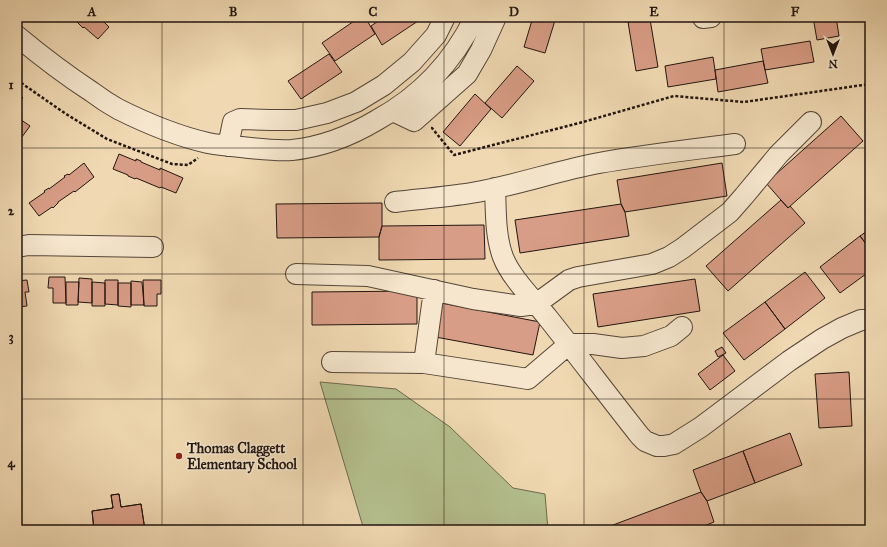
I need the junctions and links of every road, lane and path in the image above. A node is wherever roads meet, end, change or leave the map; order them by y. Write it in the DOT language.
graph roads {
  1 [pos="445,17"];
  2 [pos="476,17"];
  3 [pos="496,17"];
  4 [pos="703,17"];
  5 [pos="711,17"];
  6 [pos="17,36"];
  7 [pos="393,110"];
  8 [pos="811,122"];
  9 [pos="735,144"];
  10 [pos="228,146"];
  11 [pos="495,188"];
  12 [pos="395,202"];
  13 [pos="17,247"];
  14 [pos="153,247"];
  15 [pos="296,274"];
  16 [pos="434,290"];
  17 [pos="536,304"];
  18 [pos="870,320"];
  19 [pos="682,327"];
  20 [pos="568,344"];
  21 [pos="332,362"];
  22 [pos="424,363"];
  1 -- 10 [label="street"];
  2 -- 7 [label="street"];
  3 -- 7 [label="street"];
  4 -- 5 [label="street"];
  6 -- 10 [label="street"];
  7 -- 10 [label="street"];
  8 -- 17 [label="street"];
  9 -- 11 [label="street"];
  11 -- 12 [label="street"];
  11 -- 17 [label="street"];
  13 -- 14 [label="street"];
  15 -- 16 [label="street"];
  16 -- 17 [label="street"];
  16 -- 22 [label="street"];
  17 -- 20 [label="street"];
  18 -- 20 [label="street"];
  19 -- 20 [label="street"];
  20 -- 22 [label="street"];
  21 -- 22 [label="street"];
}
